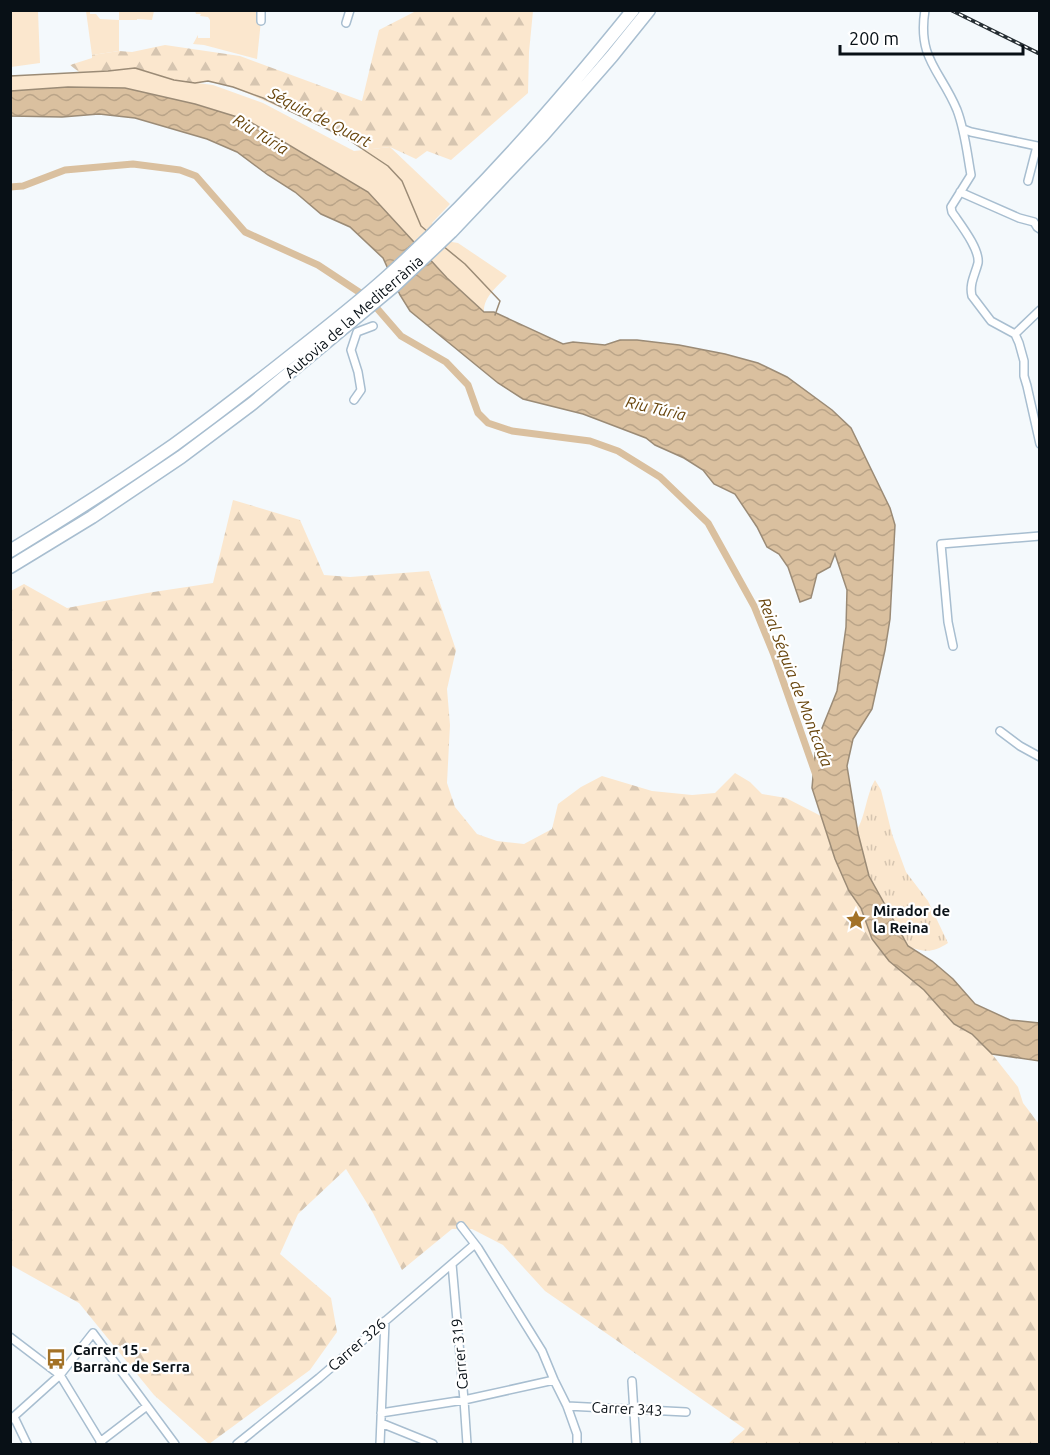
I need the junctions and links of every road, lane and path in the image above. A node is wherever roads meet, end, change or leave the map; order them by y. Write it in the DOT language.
graph roads {
  1 [pos="261,10"];
  2 [pos="350,10"];
  3 [pos="633,10"];
  4 [pos="649,10"];
  5 [pos="925,12"];
  6 [pos="261,21"];
  7 [pos="346,23"];
  8 [pos="963,129"];
  9 [pos="492,180"];
  10 [pos="1028,181"];
  11 [pos="960,192"];
  12 [pos="1040,229"];
  13 [pos="1040,310"];
  14 [pos="373,326"];
  15 [pos="1015,334"];
  16 [pos="325,336"];
  17 [pos="354,400"];
  18 [pos="1036,412"];
  19 [pos="1040,444"];
  20 [pos="1040,537"];
  21 [pos="10,551"];
  22 [pos="10,567"];
  23 [pos="953,646"];
  24 [pos="1000,731"];
  25 [pos="1040,757"];
  26 [pos="461,1226"];
  27 [pos="475,1244"];
  28 [pos="452,1264"];
  29 [pos="386,1321"];
  30 [pos="10,1337"];
  31 [pos="60,1375"];
  32 [pos="554,1380"];
  33 [pos="632,1381"];
  34 [pos="464,1400"];
  35 [pos="147,1406"];
  36 [pos="567,1406"];
  37 [pos="634,1409"];
  38 [pos="686,1412"];
  39 [pos="381,1413"];
  40 [pos="12,1419"];
  41 [pos="381,1423"];
  42 [pos="101,1443"];
  43 [pos="27,1444"];
  44 [pos="176,1444"];
  45 [pos="237,1444"];
  46 [pos="380,1444"];
  47 [pos="433,1444"];
  48 [pos="467,1444"];
  49 [pos="577,1444"];
  50 [pos="636,1444"];
  1 -- 6 [label="street"];
  2 -- 7 [label="street"];
  3 -- 9 [label="highway, Autovia de la Mediterrània"];
  4 -- 9 [label="highway, Autovia de la Mediterrània"];
  5 -- 8 [label="street"];
  8 -- 10 [label="street"];
  8 -- 11 [label="street"];
  9 -- 16 [label="highway, Autovia de la Mediterrània"];
  11 -- 12 [label="street"];
  11 -- 15 [label="street"];
  13 -- 15 [label="street"];
  14 -- 17 [label="street"];
  15 -- 18 [label="street"];
  16 -- 21 [label="highway, Autovia de la Mediterrània"];
  16 -- 22 [label="highway, Autovia de la Mediterrània"];
  18 -- 19 [label="street"];
  20 -- 23 [label="street"];
  24 -- 25 [label="street"];
  26 -- 27 [label="street"];
  27 -- 28 [label="street, Carrer 326"];
  27 -- 32 [label="street"];
  28 -- 29 [label="street, Carrer 326"];
  28 -- 34 [label="street, Carrer 319"];
  29 -- 39 [label="street"];
  29 -- 45 [label="street, Carrer 326"];
  30 -- 31 [label="street"];
  31 -- 35 [label="street"];
  31 -- 40 [label="street"];
  31 -- 42 [label="street"];
  32 -- 34 [label="street"];
  32 -- 36 [label="street"];
  33 -- 37 [label="street"];
  34 -- 39 [label="street"];
  34 -- 48 [label="street, Carrer 319"];
  35 -- 42 [label="street"];
  35 -- 44 [label="street"];
  36 -- 37 [label="street, Carrer 343"];
  36 -- 49 [label="street"];
  37 -- 38 [label="street, Carrer 343"];
  37 -- 50 [label="street"];
  39 -- 41 [label="street"];
  40 -- 43 [label="street"];
  41 -- 46 [label="street"];
  41 -- 47 [label="street"];
}
